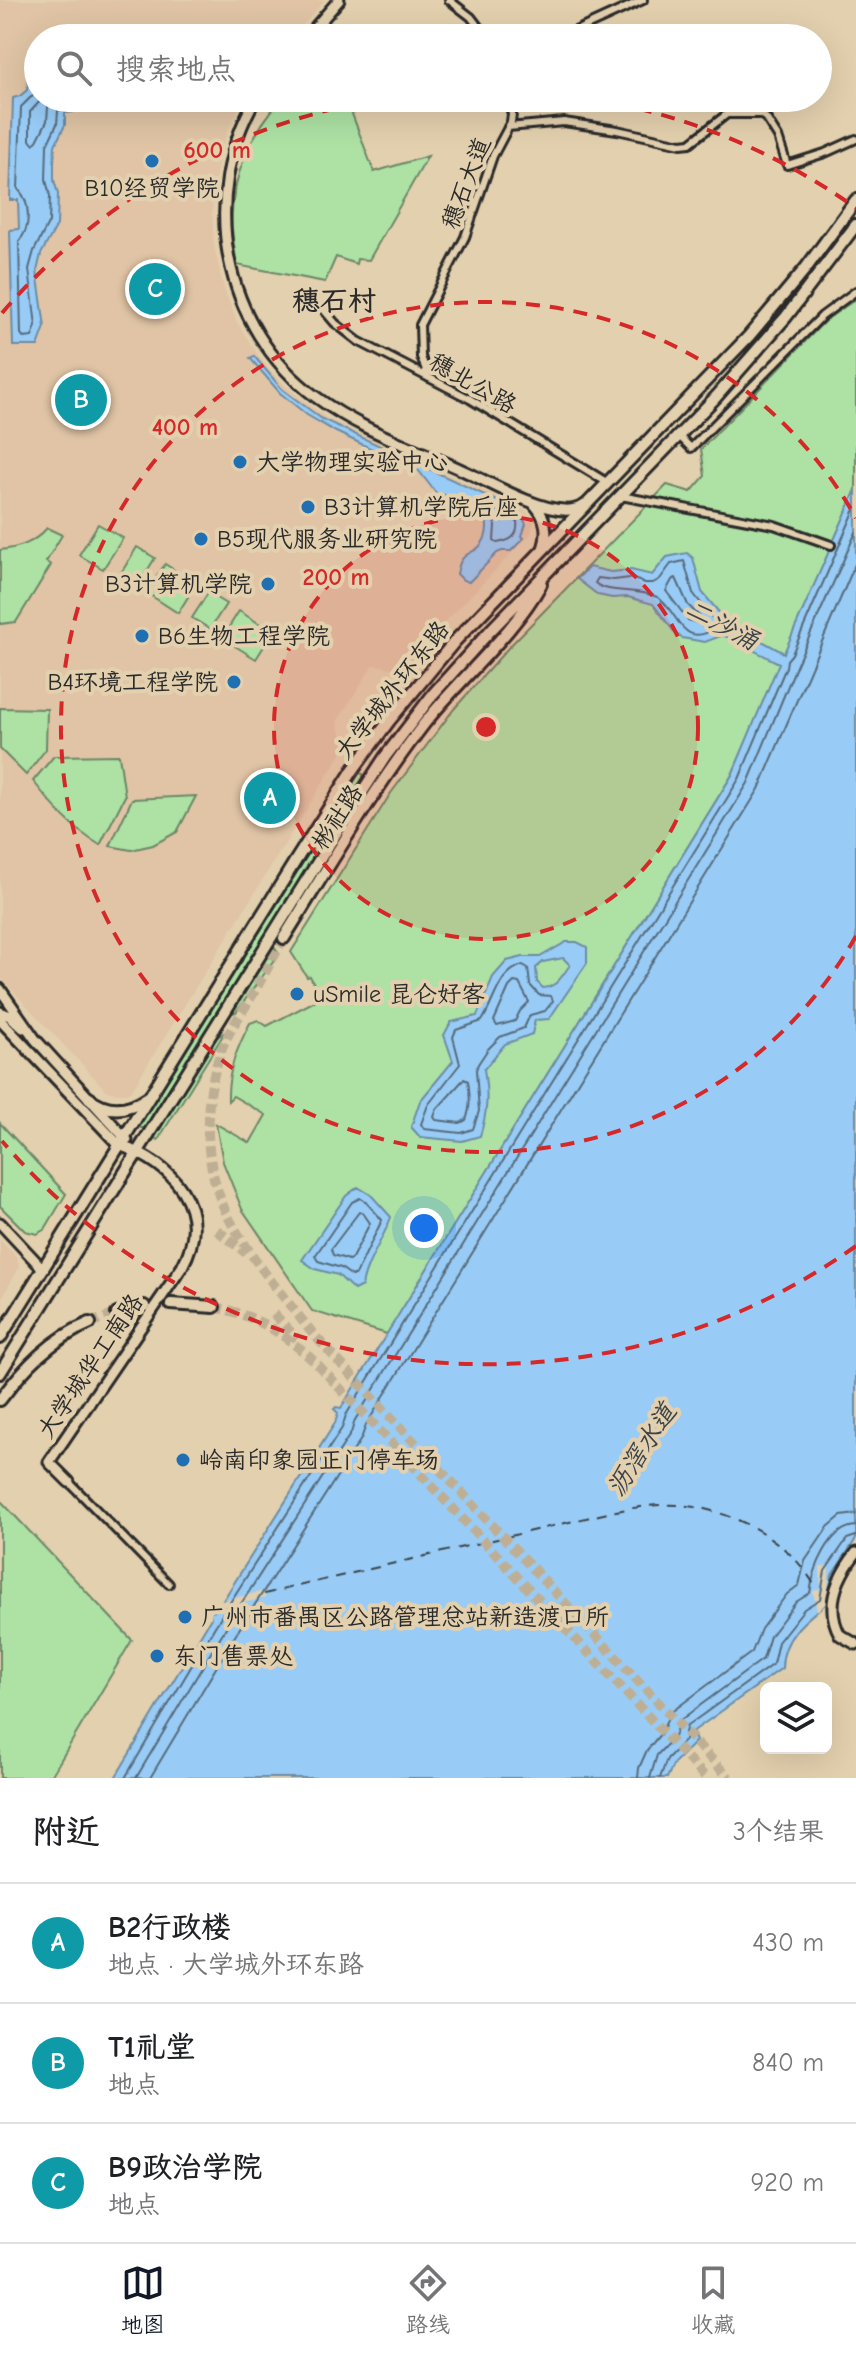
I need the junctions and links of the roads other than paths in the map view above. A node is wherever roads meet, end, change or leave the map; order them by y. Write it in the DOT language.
graph roads {
  1 [pos="339,0"];
  2 [pos="449,0"];
  3 [pos="643,0"];
  4 [pos="318,24"];
  5 [pos="476,24"];
  6 [pos="591,24"];
  7 [pos="249,112"];
  8 [pos="511,112"];
  9 [pos="508,127"];
  10 [pos="856,139"];
  11 [pos="856,200"];
  12 [pos="856,225"];
  13 [pos="852,294"];
  14 [pos="324,310"];
  15 [pos="429,378"];
  16 [pos="679,436"];
  17 [pos="608,483"];
  18 [pos="621,496"];
  19 [pos="531,502"];
  20 [pos="588,504"];
  21 [pos="831,545"];
  22 [pos="543,550"];
  23 [pos="547,572"];
  24 [pos="443,654"];
  25 [pos="457,667"];
  26 [pos="356,766"];
  27 [pos="372,776"];
  28 [pos="284,938"];
  29 [pos="0,989"];
  30 [pos="0,1012"];
  31 [pos="0,1020"];
  32 [pos="35,1039"];
  33 [pos="153,1093"];
  34 [pos="89,1098"];
  35 [pos="122,1141"];
  36 [pos="138,1152"];
  37 [pos="0,1223"];
  38 [pos="43,1269"];
  39 [pos="171,1304"];
  40 [pos="144,1306"];
  41 [pos="214,1307"];
  42 [pos="117,1314"];
  43 [pos="90,1323"];
  44 [pos="0,1338"];
  45 [pos="0,1373"];
  46 [pos="0,1400"];
  47 [pos="69,1482"];
  48 [pos="856,1553"];
  49 [pos="169,1584"];
  50 [pos="856,1644"];
  1 -- 4 [label="street"];
  2 -- 5 [label="street"];
  3 -- 6 [label="street"];
  7 -- 19 [label="street"];
  8 -- 9 [label="street"];
  9 -- 10 [label="street, 穗石大道"];
  9 -- 15 [label="street, 穗石大道"];
  11 -- 17 [label="main road, 大学城外环东路"];
  12 -- 16 [label="main road, 大学城外环东路"];
  13 -- 16 [label="street"];
  14 -- 15 [label="street, 穗北公路"];
  15 -- 17 [label="street, 穗北公路"];
  16 -- 18 [label="main road, 大学城外环东路"];
  17 -- 20 [label="main road, 大学城外环东路"];
  18 -- 21 [label="street"];
  18 -- 23 [label="main road, 大学城外环东路"];
  19 -- 20 [label="street"];
  19 -- 22 [label="street"];
  20 -- 22 [label="main road, 大学城外环东路"];
  22 -- 24 [label="main road, 大学城外环东路"];
  23 -- 25 [label="main road, 大学城外环东路"];
  23 -- 28 [label="main road, 彬社路"];
  24 -- 25 [label="main road"];
  24 -- 26 [label="main road, 大学城外环东路"];
  25 -- 27 [label="main road, 大学城外环东路"];
  26 -- 27 [label="main road"];
  26 -- 33 [label="main road, 大学城外环东路"];
  27 -- 36 [label="main road, 大学城外环东路"];
  29 -- 32 [label="street, 大学城华工南路"];
  30 -- 32 [label="street"];
  31 -- 35 [label="street, 大学城华工南路"];
  32 -- 34 [label="street, 大学城华工南路"];
  33 -- 34 [label="main road"];
  33 -- 35 [label="main road, 大学城外环东路"];
  34 -- 35 [label="street, 大学城华工南路"];
  35 -- 36 [label="street, 大学城华工南路"];
  35 -- 38 [label="main road, 大学城外环东路"];
  36 -- 45 [label="main road, 大学城外环东路"];
  36 -- 47 [label="street, 大学城华工南路"];
  37 -- 38 [label="street"];
  38 -- 44 [label="main road, 大学城外环东路"];
  39 -- 41 [label="main road"];
  40 -- 42 [label="main road"];
  43 -- 46 [label="main road"];
  47 -- 49 [label="street, 大学城华工南路"];
  48 -- 50 [label="street"];
}
